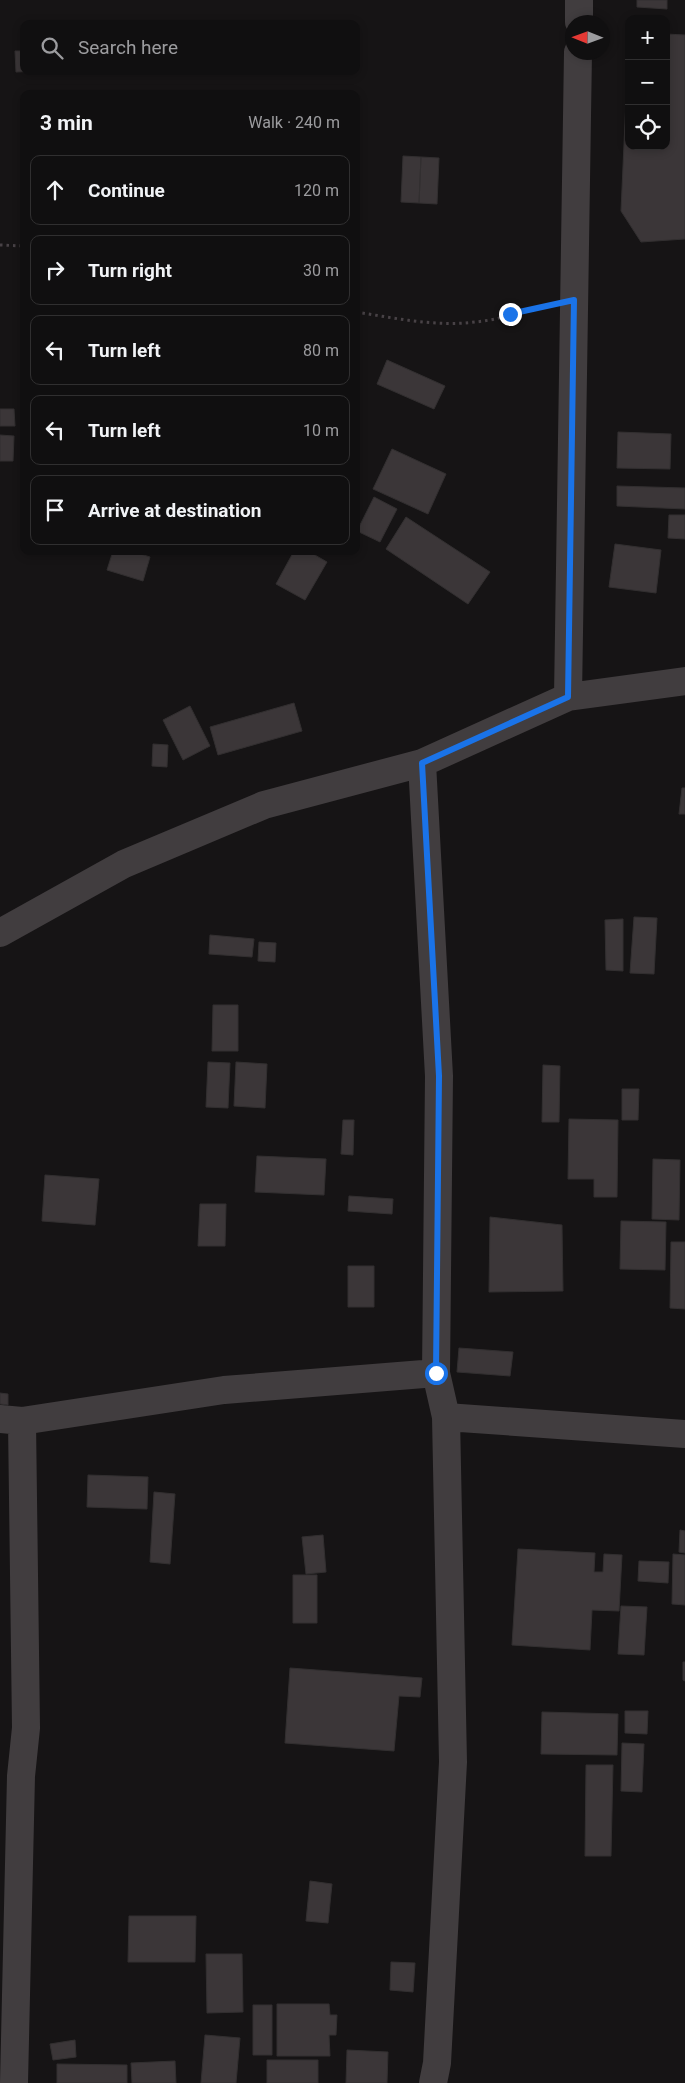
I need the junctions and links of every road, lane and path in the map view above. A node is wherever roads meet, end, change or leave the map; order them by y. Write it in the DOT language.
graph roads {
  1 [pos="579,0"];
  2 [pos="579,15"];
  3 [pos="578,60"];
  4 [pos="0,245"];
  5 [pos="20,246"];
  6 [pos="574,300"];
  7 [pos="360,313"];
  8 [pos="685,681"];
  9 [pos="568,697"];
  10 [pos="422,763"];
  11 [pos="0,933"];
  12 [pos="436,1373"];
  13 [pos="446,1417"];
  14 [pos="11,1420"];
  15 [pos="685,1434"];
  16 [pos="11,1776"];
  17 [pos="14,2083"];
  18 [pos="433,2083"];
  1 -- 2 [label="street"];
  3 -- 6 [label="street"];
  4 -- 5 [label="path"];
  6 -- 7 [label="path"];
  6 -- 9 [label="street"];
  8 -- 9 [label="street"];
  9 -- 10 [label="street"];
  10 -- 11 [label="street"];
  10 -- 12 [label="street"];
  12 -- 13 [label="street"];
  12 -- 14 [label="street"];
  13 -- 15 [label="street"];
  13 -- 18 [label="street"];
  14 -- 16 [label="street"];
  16 -- 17 [label="street"];
}
